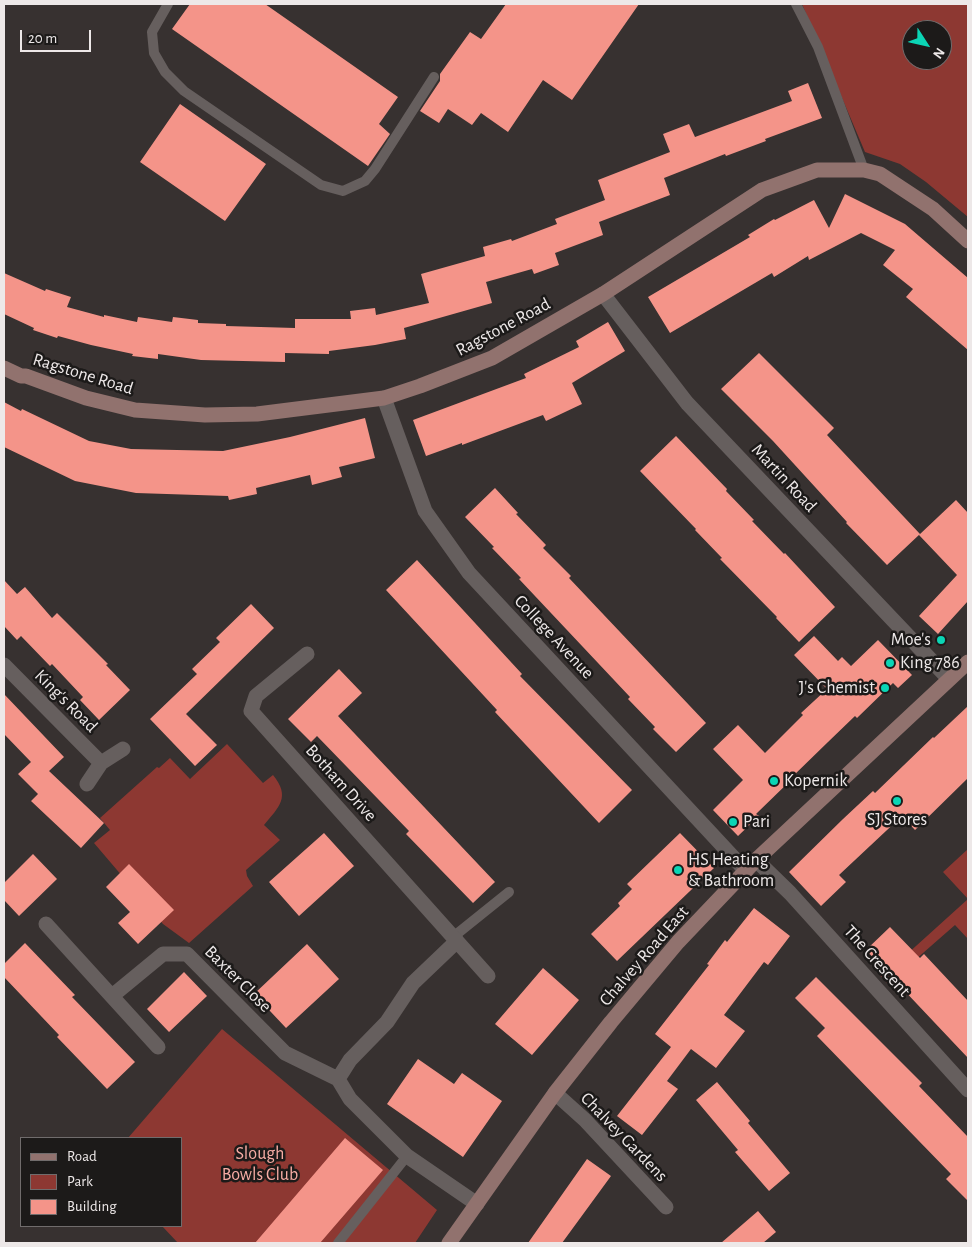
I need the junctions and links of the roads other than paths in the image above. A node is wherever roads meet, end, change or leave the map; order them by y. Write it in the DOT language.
graph roads {
  1 [pos="168,4"];
  2 [pos="796,4"];
  3 [pos="434,77"];
  4 [pos="864,170"];
  5 [pos="968,241"];
  6 [pos="603,294"];
  7 [pos="4,368"];
  8 [pos="384,398"];
  9 [pos="308,654"];
  10 [pos="968,662"];
  11 [pos="4,665"];
  12 [pos="949,679"];
  13 [pos="123,749"];
  14 [pos="101,762"];
  15 [pos="86,784"];
  16 [pos="756,860"];
  17 [pos="746,871"];
  18 [pos="509,892"];
  19 [pos="46,924"];
  20 [pos="455,939"];
  21 [pos="488,976"];
  22 [pos="112,996"];
  23 [pos="158,1047"];
  24 [pos="338,1079"];
  25 [pos="968,1090"];
  26 [pos="555,1093"];
  27 [pos="407,1156"];
  28 [pos="476,1204"];
  29 [pos="666,1208"];
  30 [pos="338,1243"];
  31 [pos="449,1243"];
  1 -- 3 [label="lane"];
  2 -- 4 [label="lane"];
  4 -- 5 [label="main road, Ragstone Road"];
  4 -- 6 [label="main road, Ragstone Road"];
  6 -- 8 [label="main road, Ragstone Road"];
  6 -- 12 [label="street, Martin Road"];
  7 -- 8 [label="main road, Ragstone Road"];
  8 -- 17 [label="street, College Avenue"];
  9 -- 20 [label="street, Botham Drive"];
  10 -- 12 [label="main road, Chalvey Road East"];
  11 -- 14 [label="street, King's Road"];
  12 -- 16 [label="main road, Chalvey Road East"];
  13 -- 14 [label="street"];
  14 -- 15 [label="street"];
  16 -- 17 [label="main road, Chalvey Road East"];
  16 -- 25 [label="street, The Crescent"];
  17 -- 26 [label="main road, Chalvey Road East"];
  18 -- 20 [label="lane"];
  19 -- 22 [label="street"];
  20 -- 21 [label="street, Botham Drive"];
  20 -- 24 [label="street"];
  22 -- 23 [label="street"];
  22 -- 24 [label="street, Baxter Close"];
  24 -- 27 [label="street"];
  26 -- 28 [label="main road, Chalvey Road East"];
  26 -- 29 [label="street, Chalvey Gardens"];
  27 -- 28 [label="street"];
  27 -- 30 [label="lane"];
  28 -- 31 [label="main road, Chalvey Road East"];
}
